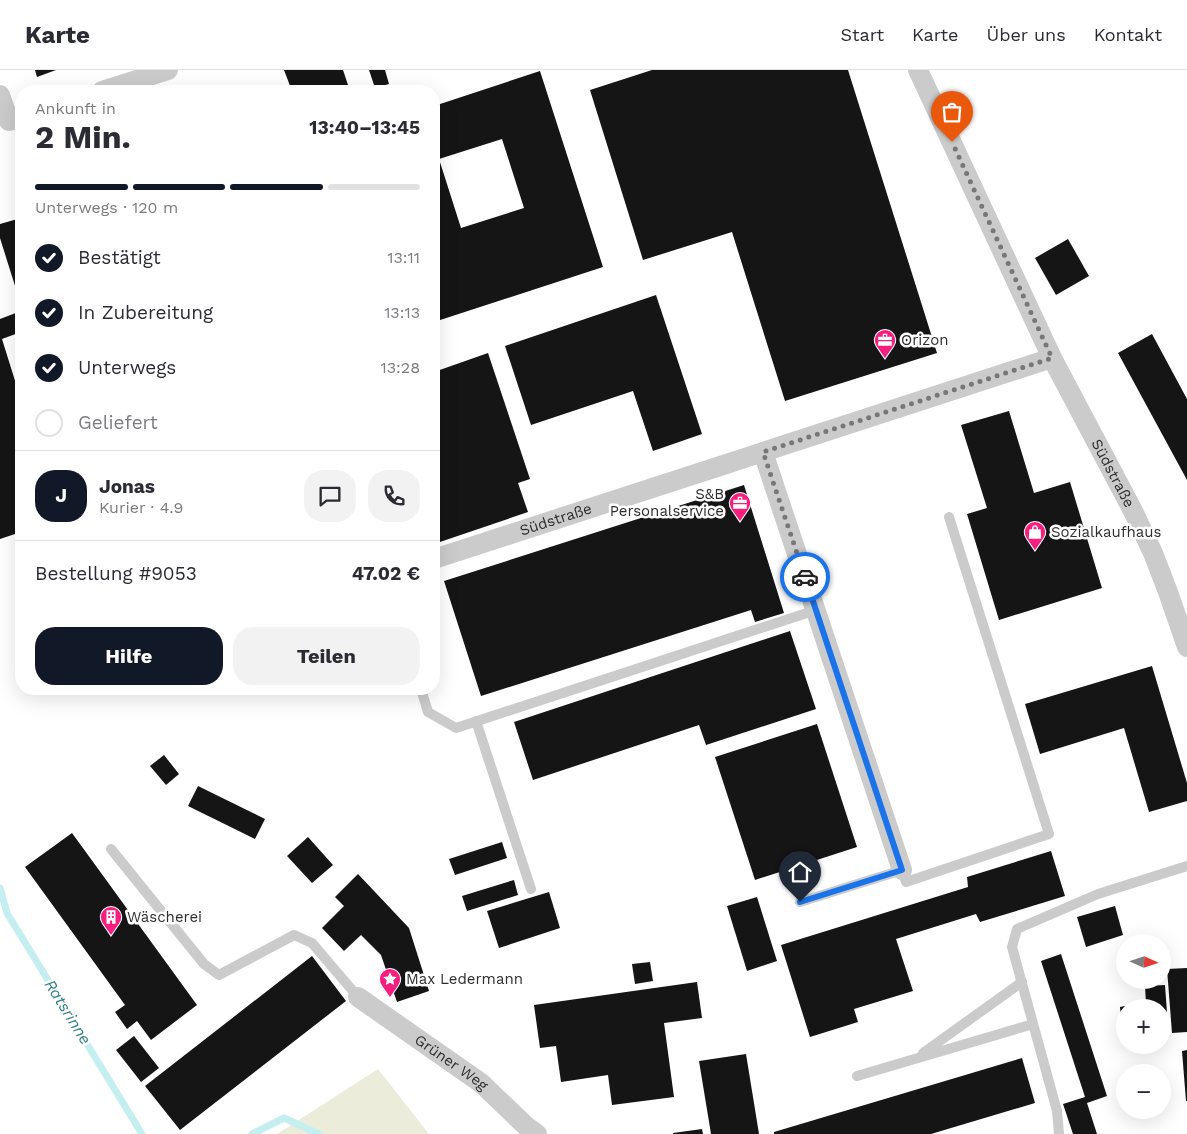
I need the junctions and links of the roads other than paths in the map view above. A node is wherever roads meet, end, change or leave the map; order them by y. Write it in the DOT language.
graph roads {
  1 [pos="168,70"];
  2 [pos="918,70"];
  3 [pos="121,85"];
  4 [pos="0,95"];
  5 [pos="15,119"];
  6 [pos="1052,358"];
  7 [pos="763,452"];
  8 [pos="949,517"];
  9 [pos="440,557"];
  10 [pos="816,610"];
  11 [pos="1187,647"];
  12 [pos="423,695"];
  13 [pos="476,721"];
  14 [pos="111,849"];
  15 [pos="1187,866"];
  16 [pos="902,870"];
  17 [pos="531,889"];
  18 [pos="800,902"];
  19 [pos="1022,982"];
  20 [pos="358,998"];
  21 [pos="1033,1024"];
  22 [pos="916,1058"];
  23 [pos="857,1076"];
  24 [pos="537,1134"];
  25 [pos="1059,1134"];
  1 -- 3 [label="street"];
  2 -- 6 [label="street, Südstraße"];
  4 -- 5 [label="street"];
  6 -- 7 [label="street, Südstraße"];
  6 -- 11 [label="street, Südstraße"];
  7 -- 9 [label="street, Südstraße"];
  7 -- 10 [label="street"];
  8 -- 16 [label="lane"];
  10 -- 13 [label="lane"];
  10 -- 16 [label="street"];
  12 -- 13 [label="lane"];
  13 -- 17 [label="lane"];
  14 -- 20 [label="lane"];
  15 -- 19 [label="lane"];
  16 -- 18 [label="lane"];
  19 -- 21 [label="lane"];
  19 -- 22 [label="lane"];
  20 -- 24 [label="street, Grüner Weg"];
  21 -- 22 [label="lane"];
  21 -- 25 [label="lane"];
  22 -- 23 [label="lane"];
}
